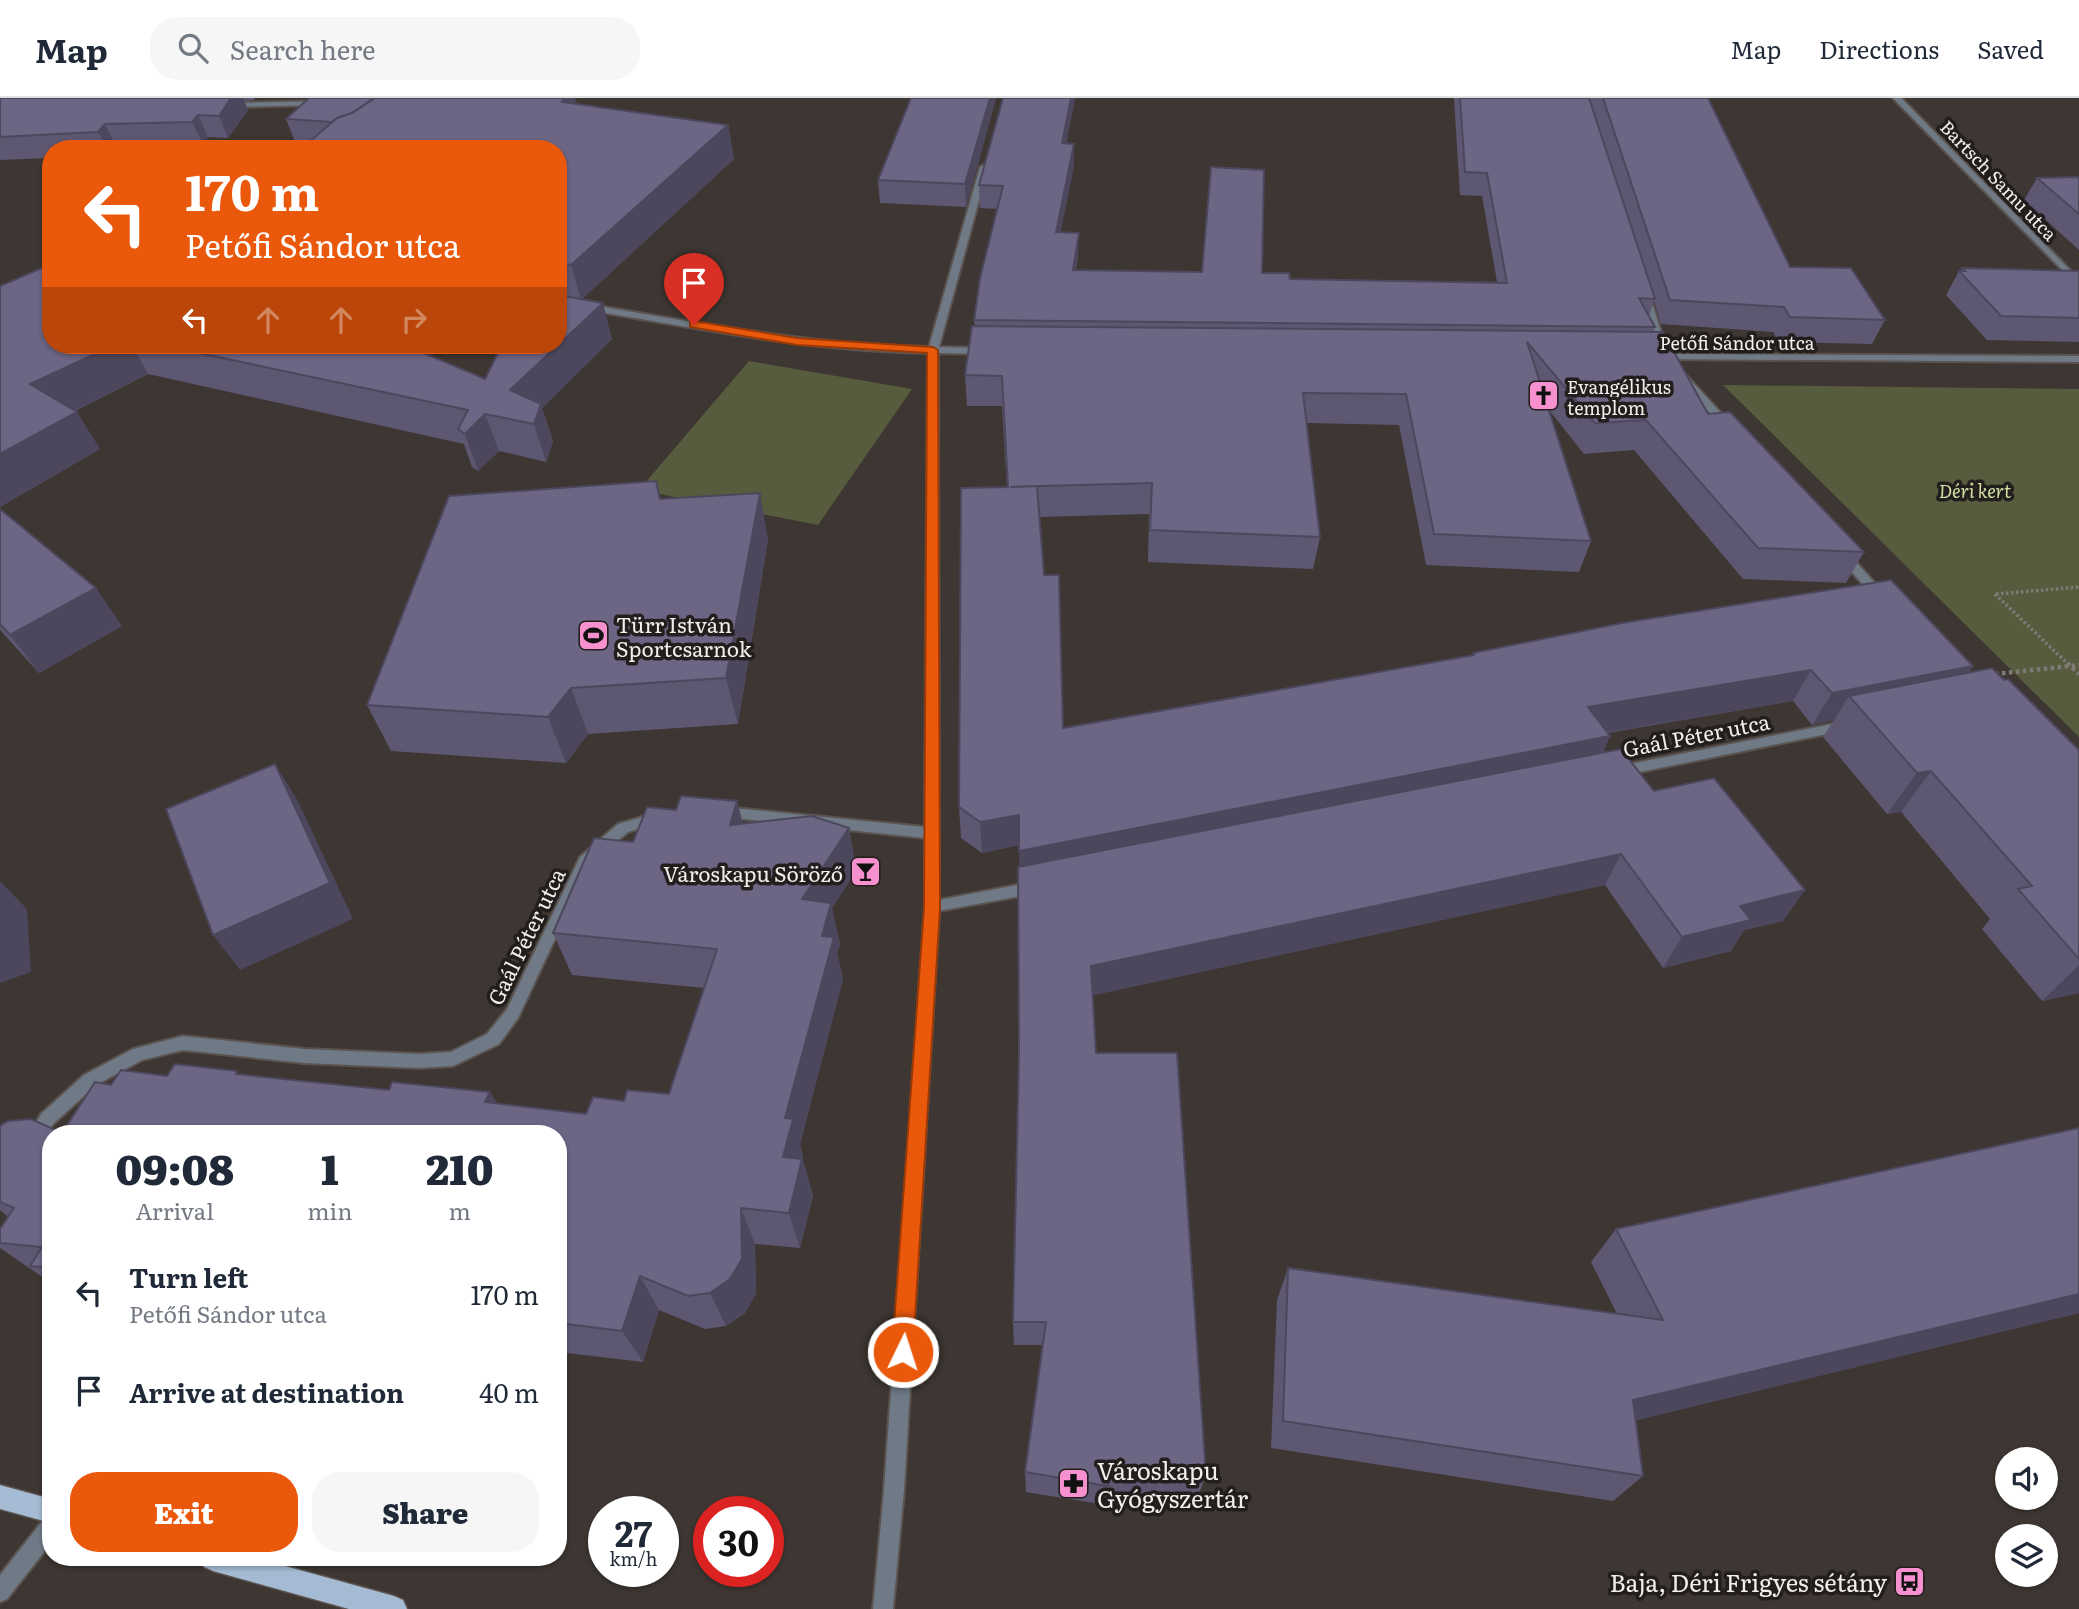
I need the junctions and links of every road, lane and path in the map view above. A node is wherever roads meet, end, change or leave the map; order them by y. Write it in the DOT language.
graph roads {
  1 [pos="1897,98"];
  2 [pos="326,103"];
  3 [pos="215,106"];
  4 [pos="989,151"];
  5 [pos="1640,279"];
  6 [pos="2079,284"];
  7 [pos="567,304"];
  8 [pos="933,350"];
  9 [pos="1003,351"];
  10 [pos="1664,356"];
  11 [pos="1643,357"];
  12 [pos="2079,359"];
  13 [pos="1737,437"];
  14 [pos="1837,548"];
  15 [pos="2079,587"];
  16 [pos="1892,609"];
  17 [pos="2079,665"];
  18 [pos="2071,666"];
  19 [pos="2079,674"];
  20 [pos="1990,675"];
  21 [pos="1865,722"];
  22 [pos="1604,774"];
  23 [pos="675,812"];
  24 [pos="714,812"];
  25 [pos="932,833"];
  26 [pos="1055,883"];
  27 [pos="932,908"];
  28 [pos="43,1125"];
  29 [pos="42,1127"];
  30 [pos="27,1150"];
  31 [pos="0,1497"];
  32 [pos="42,1509"];
  33 [pos="42,1538"];
  34 [pos="241,1566"];
  35 [pos="0,1592"];
  36 [pos="394,1609"];
  37 [pos="883,1609"];
  1 -- 6 [label="street, Bartsch Samu utca"];
  2 -- 3 [label="street"];
  4 -- 8 [label="street"];
  5 -- 10 [label="street"];
  7 -- 8 [label="street"];
  8 -- 9 [label="street"];
  8 -- 25 [label="street"];
  10 -- 11 [label="street, Petőfi Sándor utca"];
  10 -- 12 [label="street, Petőfi Sándor utca"];
  10 -- 13 [label="street"];
  14 -- 16 [label="street"];
  15 -- 18 [label="path"];
  17 -- 18 [label="path"];
  18 -- 19 [label="path"];
  18 -- 20 [label="path"];
  21 -- 22 [label="street, Gaál Péter utca"];
  23 -- 28 [label="street, Gaál Péter utca"];
  24 -- 25 [label="street"];
  25 -- 27 [label="street"];
  26 -- 27 [label="street"];
  27 -- 37 [label="street"];
  29 -- 30 [label="street, Gaál Péter utca"];
  31 -- 32 [label="main road"];
  33 -- 35 [label="street"];
  34 -- 36 [label="main road"];
}
